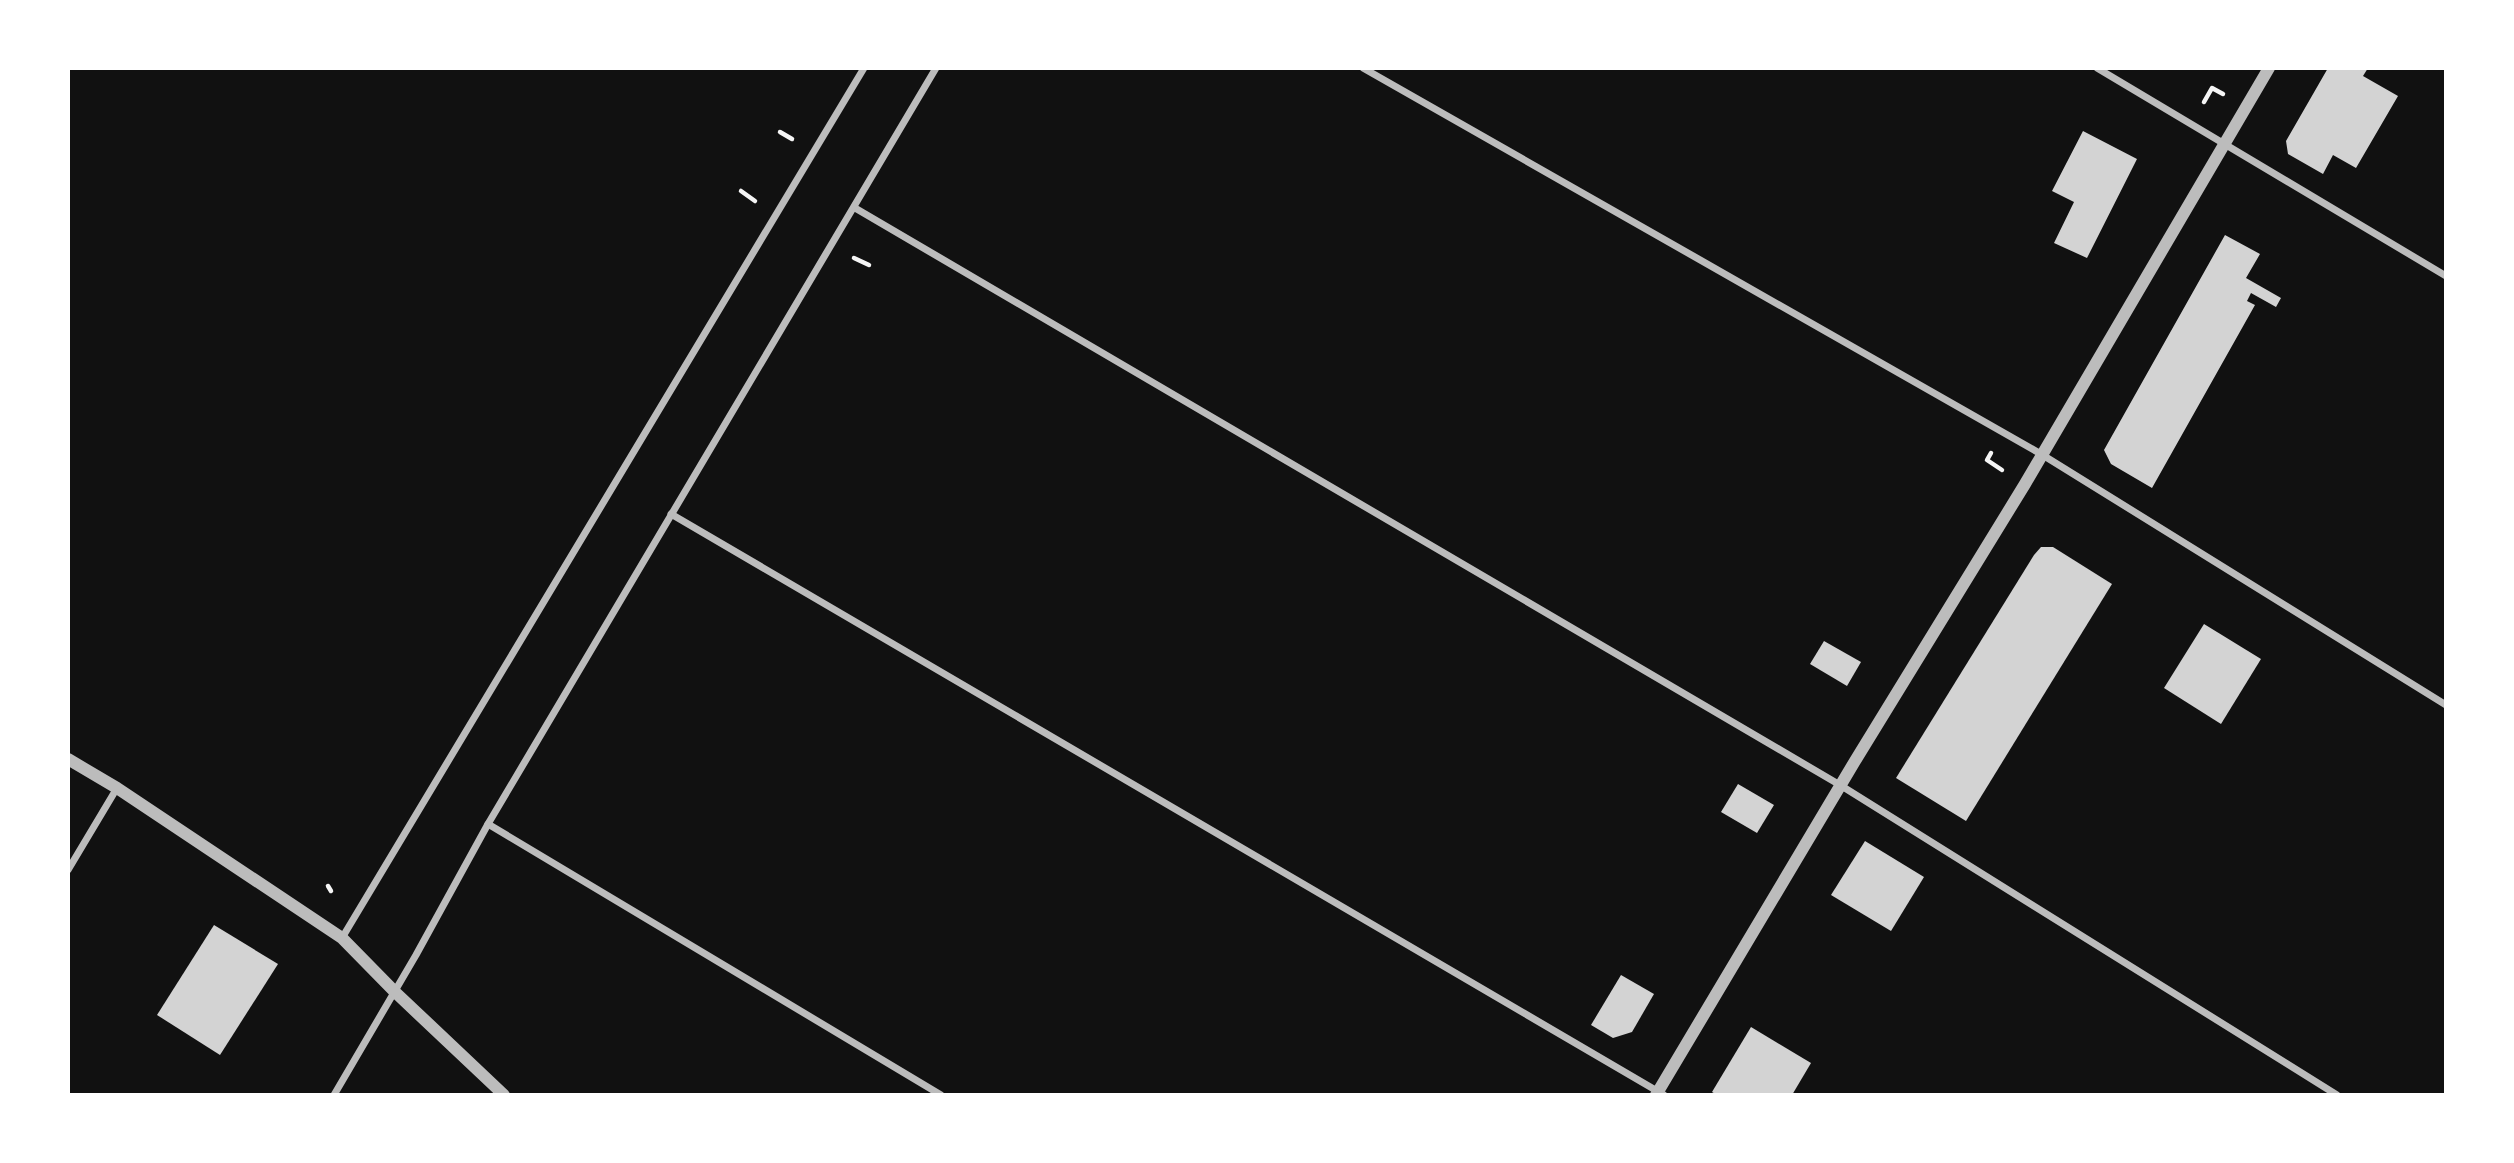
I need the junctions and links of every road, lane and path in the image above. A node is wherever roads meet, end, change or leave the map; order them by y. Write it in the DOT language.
graph roads {
  1 [pos="864,68"];
  2 [pos="936,68"];
  3 [pos="1363,68"];
  4 [pos="2097,68"];
  5 [pos="2269,68"];
  6 [pos="2224,94"];
  7 [pos="2204,102"];
  8 [pos="2224,143"];
  9 [pos="741,191"];
  10 [pos="762,206"];
  11 [pos="855,208"];
  12 [pos="853,257"];
  13 [pos="869,265"];
  14 [pos="2446,276"];
  15 [pos="2041,454"];
  16 [pos="1987,460"];
  17 [pos="2003,470"];
  18 [pos="671,514"];
  19 [pos="2446,705"];
  20 [pos="68,759"];
  21 [pos="1840,785"];
  22 [pos="117,788"];
  23 [pos="488,824"];
  24 [pos="68,870"];
  25 [pos="342,938"];
  26 [pos="395,992"];
  27 [pos="1659,1093"];
  28 [pos="334,1095"];
  29 [pos="504,1095"];
  30 [pos="941,1095"];
  31 [pos="2337,1095"];
  1 -- 25 [label="street"];
  2 -- 11 [label="street"];
  3 -- 15 [label="street"];
  4 -- 8 [label="street"];
  5 -- 8 [label="street"];
  6 -- 7 [label="path"];
  8 -- 14 [label="street"];
  8 -- 15 [label="street"];
  9 -- 10 [label="path"];
  11 -- 18 [label="street"];
  11 -- 21 [label="street"];
  12 -- 13 [label="path"];
  15 -- 19 [label="street"];
  15 -- 21 [label="street"];
  16 -- 17 [label="path"];
  18 -- 23 [label="street"];
  18 -- 27 [label="street"];
  20 -- 22 [label="street"];
  21 -- 27 [label="street"];
  21 -- 31 [label="street"];
  22 -- 24 [label="street"];
  22 -- 25 [label="street"];
  23 -- 26 [label="street"];
  23 -- 30 [label="street"];
  25 -- 26 [label="street"];
  26 -- 28 [label="street"];
  26 -- 29 [label="street"];
}
